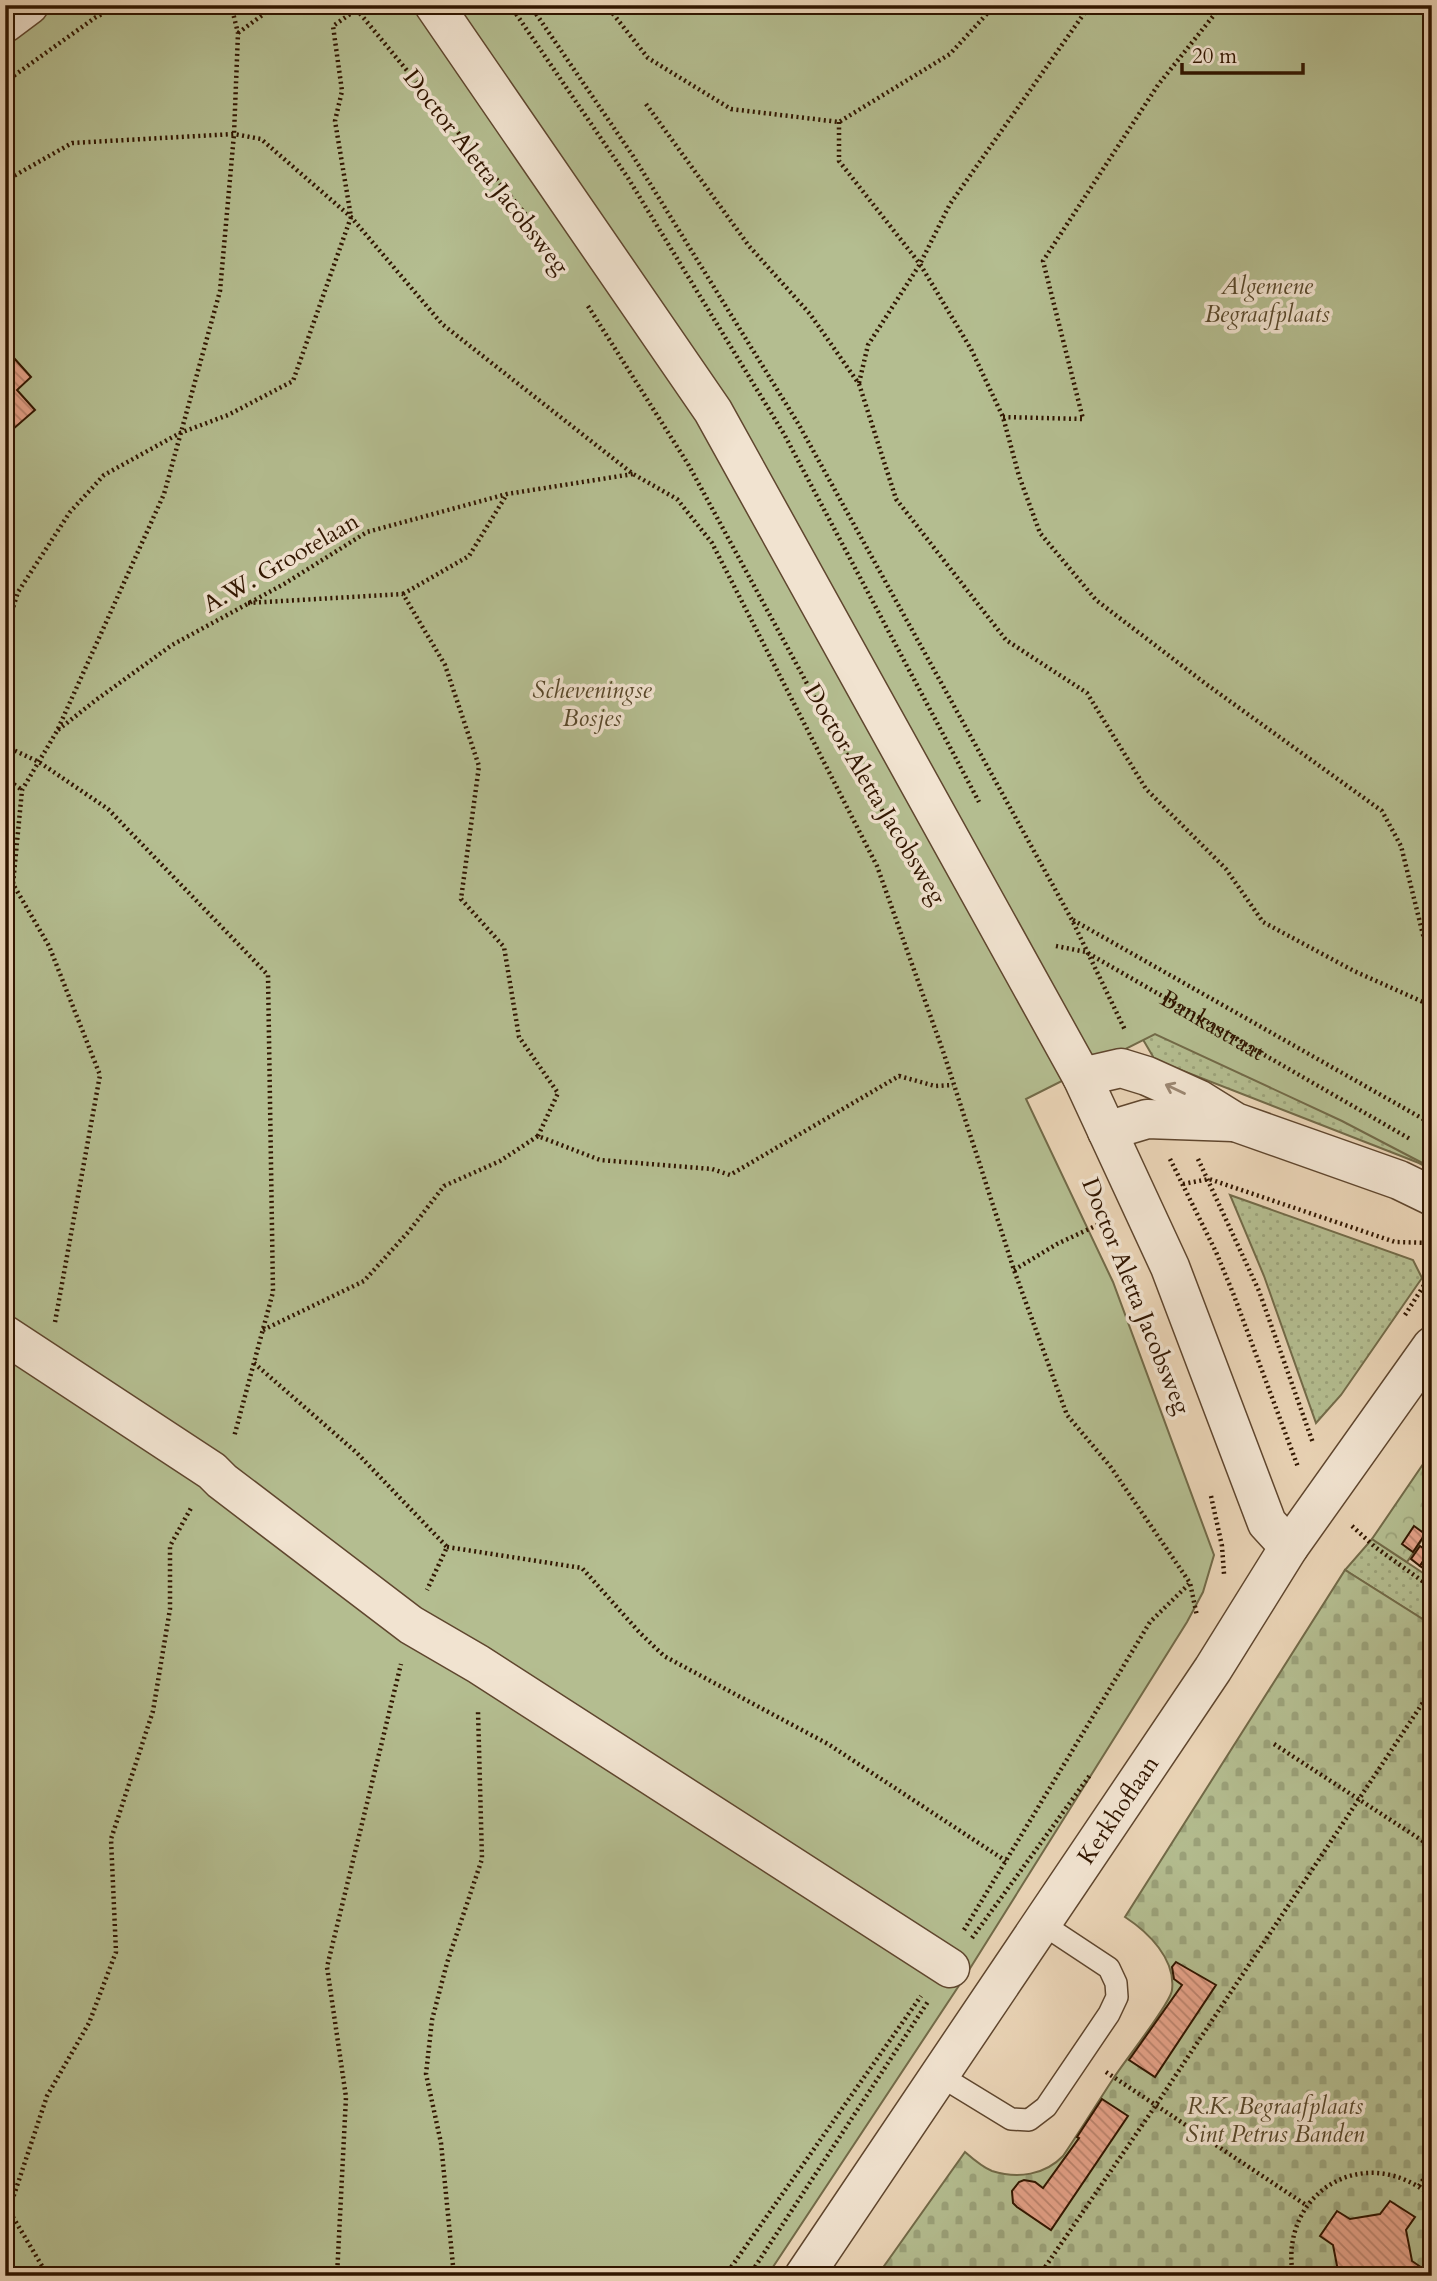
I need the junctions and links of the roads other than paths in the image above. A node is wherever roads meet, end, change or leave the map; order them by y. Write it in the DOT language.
graph roads {
  1 [pos="29,5"];
  2 [pos="434,5"];
  3 [pos="5,23"];
  4 [pos="1082,1077"];
  5 [pos="1235,1122"];
  6 [pos="1107,1130"];
  7 [pos="1432,1196"];
  8 [pos="5,1335"];
  9 [pos="1432,1346"];
  10 [pos="1289,1547"];
  11 [pos="1041,1923"];
  12 [pos="946,1966"];
  13 [pos="939,2075"];
  14 [pos="804,2276"];
  1 -- 3 [label="street"];
  2 -- 4 [label="street, Doctor Aletta Jacobsweg"];
  5 -- 4 [label="street, one-way"];
  4 -- 6 [label="street, Doctor Aletta Jacobsweg"];
  5 -- 6 [label="street"];
  5 -- 7 [label="street"];
  6 -- 10 [label="street, Doctor Aletta Jacobsweg"];
  8 -- 12 [label="street"];
  9 -- 10 [label="street, Kerkhoflaan"];
  10 -- 11 [label="street, Kerkhoflaan"];
  11 -- 13 [label="street, Kerkhoflaan"];
  11 -- 13 [label="lane"];
  13 -- 14 [label="street, Kerkhoflaan"];
}
